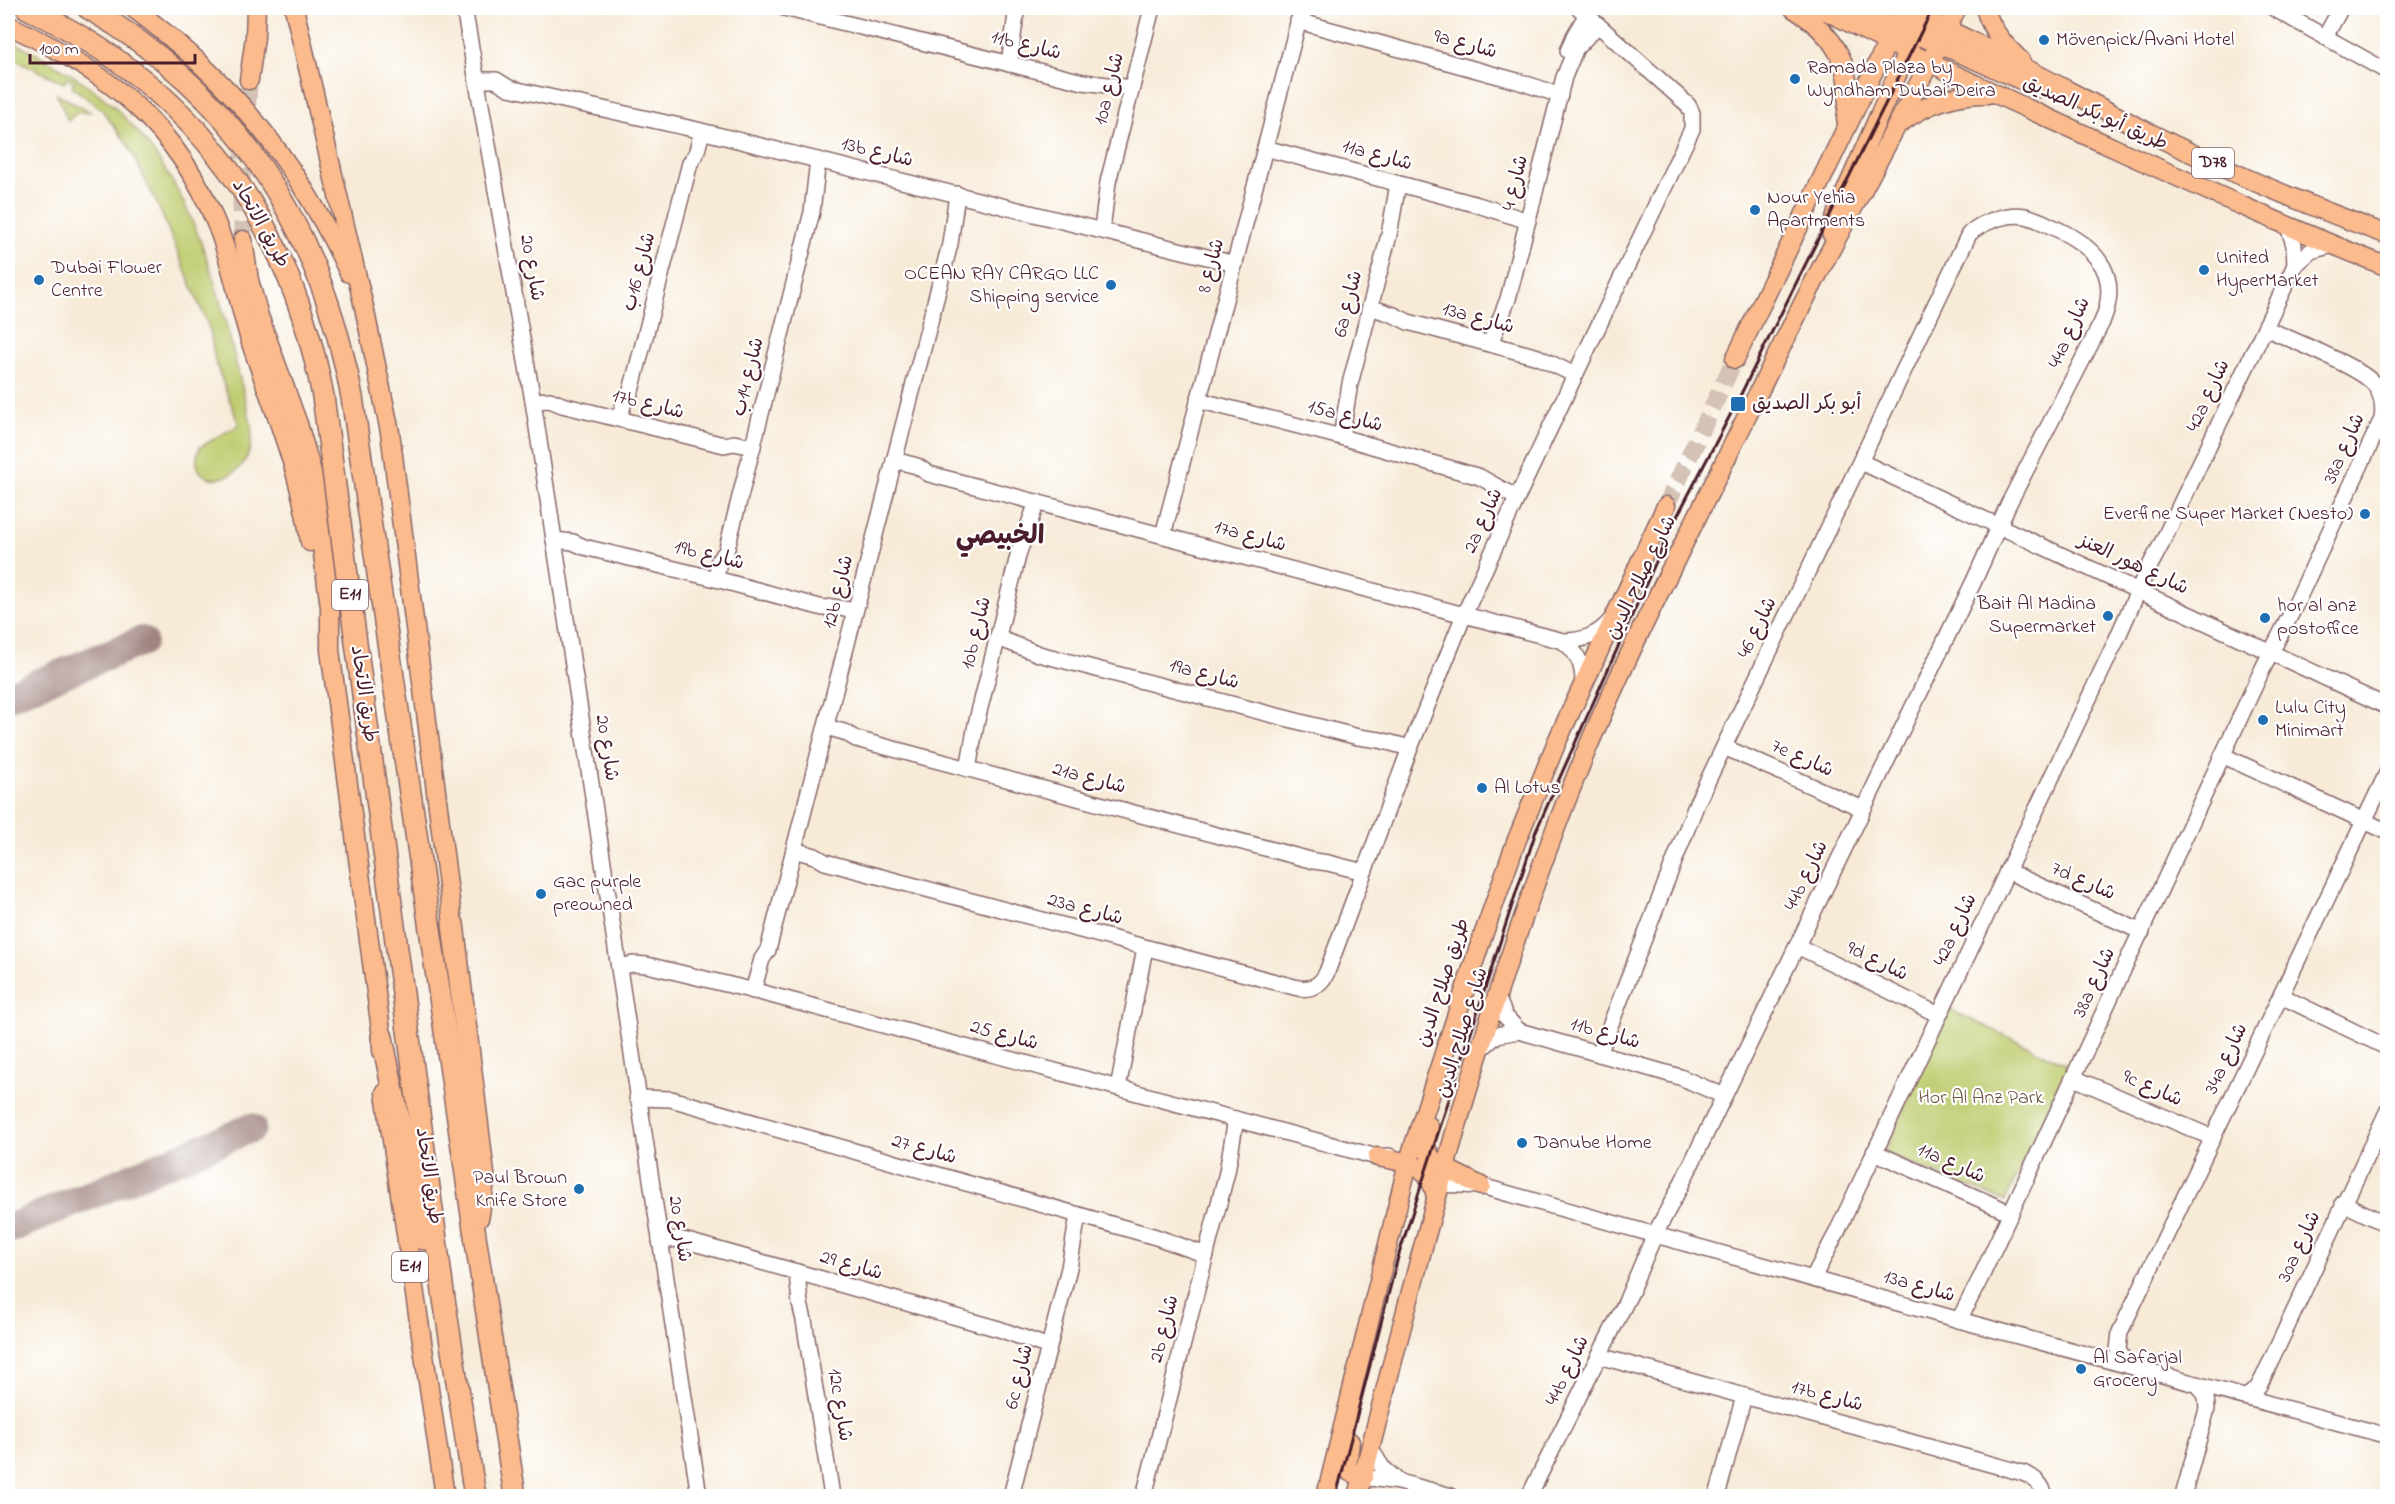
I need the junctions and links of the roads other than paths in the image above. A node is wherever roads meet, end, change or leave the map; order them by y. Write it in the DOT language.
graph roads {
  1 [pos="27,8"];
  2 [pos="88,8"];
  3 [pos="134,8"];
  4 [pos="256,8"];
  5 [pos="294,8"];
  6 [pos="464,8"];
  7 [pos="784,8"];
  8 [pos="1152,8"];
  9 [pos="1793,8"];
  10 [pos="1821,8"];
  11 [pos="1854,8"];
  12 [pos="1958,8"];
  13 [pos="1985,8"];
  14 [pos="2273,8"];
  15 [pos="2341,8"];
  16 [pos="1908,10"];
  17 [pos="1016,11"];
  18 [pos="1583,11"];
  19 [pos="1300,14"];
  20 [pos="8,25"];
  21 [pos="1598,25"];
  22 [pos="1912,34"];
  23 [pos="1891,35"];
  24 [pos="1943,37"];
  25 [pos="2325,37"];
  26 [pos="1907,52"];
  27 [pos="1003,62"];
  28 [pos="1930,64"];
  29 [pos="2386,68"];
  30 [pos="2044,78"];
  31 [pos="249,80"];
  32 [pos="1562,86"];
  33 [pos="479,87"];
  34 [pos="1130,94"];
  35 [pos="1994,94"];
  36 [pos="2090,103"];
  37 [pos="1899,124"];
  38 [pos="698,131"];
  39 [pos="1844,132"];
  40 [pos="1265,148"];
  41 [pos="824,162"];
  42 [pos="2186,180"];
  43 [pos="1403,185"];
  44 [pos="2278,192"];
  45 [pos="962,195"];
  46 [pos="1529,216"];
  47 [pos="2288,226"];
  48 [pos="1096,228"];
  49 [pos="1974,229"];
  50 [pos="2387,234"];
  51 [pos="243,240"];
  52 [pos="2332,245"];
  53 [pos="1828,255"];
  54 [pos="1234,264"];
  55 [pos="2295,265"];
  56 [pos="2388,267"];
  57 [pos="364,307"];
  58 [pos="1369,313"];
  59 [pos="2265,328"];
  60 [pos="1495,346"];
  61 [pos="1735,359"];
  62 [pos="1578,370"];
  63 [pos="1198,400"];
  64 [pos="534,406"];
  65 [pos="624,420"];
  66 [pos="1336,436"];
  67 [pos="752,452"];
  68 [pos="1861,462"];
  69 [pos="893,464"];
  70 [pos="1520,493"];
  71 [pos="1032,501"];
  72 [pos="1666,506"];
  73 [pos="2001,527"];
  74 [pos="1163,535"];
  75 [pos="555,547"];
  76 [pos="720,580"];
  77 [pos="2140,592"];
  78 [pos="1464,615"];
  79 [pos="854,616"];
  80 [pos="1612,618"];
  81 [pos="1563,641"];
  82 [pos="996,643"];
  83 [pos="330,650"];
  84 [pos="2273,654"];
  85 [pos="1583,682"];
  86 [pos="2388,707"];
  87 [pos="825,731"];
  88 [pos="1724,747"];
  89 [pos="1408,754"];
  90 [pos="2224,756"];
  91 [pos="964,768"];
  92 [pos="2388,771"];
  93 [pos="1863,809"];
  94 [pos="2364,821"];
  95 [pos="2388,832"];
  96 [pos="793,855"];
  97 [pos="2007,871"];
  98 [pos="1362,877"];
  99 [pos="453,924"];
  100 [pos="2142,932"];
  101 [pos="1797,946"];
  102 [pos="1150,949"];
  103 [pos="618,967"];
  104 [pos="1327,972"];
  105 [pos="758,992"];
  106 [pos="2280,996"];
  107 [pos="1497,997"];
  108 [pos="1462,1000"];
  109 [pos="1939,1015"];
  110 [pos="1519,1031"];
  111 [pos="382,1037"];
  112 [pos="2388,1047"];
  113 [pos="1480,1050"];
  114 [pos="1599,1054"];
  115 [pos="2074,1078"];
  116 [pos="1114,1087"];
  117 [pos="1726,1091"];
  118 [pos="638,1103"];
  119 [pos="2388,1110"];
  120 [pos="1240,1120"];
  121 [pos="1417,1135"];
  122 [pos="2213,1138"];
  123 [pos="1874,1152"];
  124 [pos="1377,1157"];
  125 [pos="1408,1163"];
  126 [pos="1440,1183"];
  127 [pos="1481,1186"];
  128 [pos="1400,1195"];
  129 [pos="2343,1203"];
  130 [pos="2011,1213"];
  131 [pos="1082,1216"];
  132 [pos="2388,1225"];
  133 [pos="474,1229"];
  134 [pos="1658,1235"];
  135 [pos="661,1246"];
  136 [pos="1207,1250"];
  137 [pos="1421,1253"];
  138 [pos="1382,1268"];
  139 [pos="1433,1272"];
  140 [pos="804,1274"];
  141 [pos="1816,1279"];
  142 [pos="444,1299"];
  143 [pos="1962,1320"];
  144 [pos="1050,1342"];
  145 [pos="1599,1356"];
  146 [pos="2127,1365"];
  147 [pos="2198,1384"];
  148 [pos="2224,1391"];
  149 [pos="1744,1396"];
  150 [pos="2246,1397"];
  151 [pos="2207,1409"];
  152 [pos="2388,1436"];
  153 [pos="1370,1448"];
  154 [pos="1547,1464"];
  155 [pos="1363,1477"];
  156 [pos="1399,1482"];
  157 [pos="2042,1490"];
  158 [pos="445,1497"];
  159 [pos="475,1497"];
  160 [pos="515,1497"];
  161 [pos="699,1497"];
  162 [pos="832,1497"];
  163 [pos="1011,1497"];
  164 [pos="1144,1497"];
  165 [pos="1326,1497"];
  166 [pos="1358,1497"];
  167 [pos="1451,1497"];
  168 [pos="1529,1497"];
  169 [pos="1537,1497"];
  170 [pos="1717,1497"];
  171 [pos="2183,1497"];
  1 -- 142 [label="highway, طريق الاتحاد / E11"];
  2 -- 133 [label="highway, طريق الاتحاد / E11"];
  3 -- 57 [label="main road"];
  4 -- 31 [label="main road"];
  5 -- 57 [label="main road"];
  6 -- 33 [label="street, شارع 20"];
  7 -- 27 [label="street, 11b شارع"];
  8 -- 34 [label="street, 10a شارع"];
  9 -- 39 [label="main road"];
  10 -- 23 [label="main road, طريق أبو بكر الصديق / D78"];
  11 -- 23 [label="main road"];
  12 -- 24 [label="main road, شارع صلاح الدين"];
  13 -- 30 [label="main road"];
  14 -- 25 [label="street"];
  15 -- 25 [label="street"];
  16 -- 22 [label="main road"];
  16 -- 23 [label="main road"];
  16 -- 24 [label="main road, طريق أبو بكر الصديق / D78"];
  17 -- 27 [label="street"];
  18 -- 21 [label="street"];
  18 -- 32 [label="street, شارع 4"];
  19 -- 32 [label="street, 9a شارع"];
  19 -- 40 [label="street, شارع 8"];
  20 -- 83 [label="main road"];
  21 -- 32 [label="street, شارع 4"];
  21 -- 62 [label="street, 2a شارع"];
  22 -- 23 [label="main road"];
  22 -- 24 [label="main road"];
  22 -- 26 [label="main road"];
  23 -- 26 [label="main road, طريق أبو بكر الصديق / D78"];
  23 -- 39 [label="main road"];
  24 -- 28 [label="main road, شارع صلاح الدين"];
  24 -- 30 [label="main road, طريق أبو بكر الصديق / D78"];
  24 -- 36 [label="main road"];
  25 -- 29 [label="street"];
  26 -- 28 [label="main road, طريق أبو بكر الصديق / D78"];
  26 -- 53 [label="main road"];
  27 -- 34 [label="street, 11b شارع"];
  28 -- 35 [label="main road, طريق أبو بكر الصديق / D78"];
  28 -- 37 [label="main road, شارع صلاح الدين"];
  30 -- 36 [label="main road, طريق أبو بكر الصديق / D78"];
  32 -- 46 [label="street, شارع 4"];
  33 -- 38 [label="street, 13b شارع"];
  33 -- 64 [label="street, شارع 20"];
  34 -- 48 [label="street, 10a شارع"];
  35 -- 37 [label="main road"];
  35 -- 42 [label="main road, طريق أبو بكر الصديق / D78"];
  36 -- 44 [label="main road, طريق أبو بكر الصديق / D78"];
  37 -- 53 [label="main road, شارع صلاح الدين"];
  38 -- 41 [label="street, 13b شارع"];
  38 -- 65 [label="street, شارع 16ب"];
  39 -- 61 [label="main road"];
  40 -- 43 [label="street, 11a شارع"];
  40 -- 54 [label="street, شارع 8"];
  41 -- 45 [label="street, 13b شارع"];
  41 -- 67 [label="street, شارع 14ب"];
  42 -- 44 [label="main road"];
  42 -- 47 [label="main road, طريق أبو بكر الصديق / D78"];
  43 -- 46 [label="street, 11a شارع"];
  43 -- 58 [label="street, 6a شارع"];
  44 -- 50 [label="main road, طريق أبو بكر الصديق / D78"];
  45 -- 48 [label="street, 13b شارع"];
  45 -- 69 [label="street, 12b شارع"];
  46 -- 60 [label="street, شارع 4"];
  47 -- 52 [label="main road, طريق أبو بكر الصديق / D78"];
  47 -- 55 [label="street"];
  48 -- 54 [label="street, 13b شارع"];
  49 -- 68 [label="street, شارع 46"];
  49 -- 73 [label="street, 44a شارع"];
  51 -- 83 [label="main road, طريق الاتحاد"];
  52 -- 55 [label="street"];
  52 -- 56 [label="main road, طريق أبو بكر الصديق / D78"];
  53 -- 107 [label="main road, شارع صلاح الدين"];
  54 -- 63 [label="street, شارع 8"];
  55 -- 59 [label="street, 42a شارع"];
  57 -- 99 [label="main road"];
  58 -- 60 [label="street, 13a شارع"];
  58 -- 66 [label="street, 6a شارع"];
  59 -- 77 [label="street, 42a شارع"];
  59 -- 84 [label="street, 38a شارع"];
  60 -- 62 [label="street, 13a شارع"];
  62 -- 70 [label="street, 2a شارع"];
  63 -- 66 [label="street, 15a شارع"];
  63 -- 74 [label="street, شارع 8"];
  64 -- 65 [label="street, 17b شارع"];
  64 -- 75 [label="street, شارع 20"];
  65 -- 67 [label="street, 17b شارع"];
  66 -- 70 [label="street, 15a شارع"];
  67 -- 76 [label="street, شارع 14ب"];
  68 -- 73 [label="street, شارع هور العنز"];
  68 -- 88 [label="street, شارع 46"];
  69 -- 71 [label="street, 17a شارع"];
  69 -- 79 [label="street, 12b شارع"];
  70 -- 78 [label="street, 2a شارع"];
  71 -- 74 [label="street, 17a شارع"];
  71 -- 82 [label="street, 10b شارع"];
  72 -- 80 [label="main road, طريق صلاح الدين"];
  73 -- 77 [label="street, شارع هور العنز"];
  73 -- 93 [label="street, 44b شارع"];
  74 -- 78 [label="street, 17a شارع"];
  75 -- 76 [label="street, 19b شارع"];
  75 -- 103 [label="street, شارع 20"];
  76 -- 79 [label="street, 19b شارع"];
  77 -- 84 [label="street, شارع هور العنز"];
  77 -- 97 [label="street, 42a شارع"];
  78 -- 81 [label="street, 17a شارع"];
  78 -- 89 [label="street, 2a شارع"];
  79 -- 87 [label="street, 12b شارع"];
  80 -- 81 [label="street, 17a شارع"];
  80 -- 85 [label="main road, طريق صلاح الدين"];
  81 -- 85 [label="street"];
  82 -- 89 [label="street, 19a شارع"];
  82 -- 91 [label="street, 10b شارع"];
  83 -- 111 [label="main road, طريق الاتحاد / E11"];
  84 -- 86 [label="street, شارع هور العنز"];
  84 -- 90 [label="street, 38a شارع"];
  85 -- 108 [label="main road, طريق صلاح الدين"];
  87 -- 91 [label="street, 21a شارع"];
  87 -- 96 [label="street, 12b شارع"];
  88 -- 93 [label="street, 7e شارع"];
  88 -- 114 [label="street, شارع 46"];
  89 -- 98 [label="street, 2a شارع"];
  90 -- 94 [label="street"];
  90 -- 100 [label="street, 38a شارع"];
  91 -- 98 [label="street, 21a شارع"];
  92 -- 94 [label="street, 34a شارع"];
  93 -- 101 [label="street, 44b شارع"];
  94 -- 95 [label="street"];
  94 -- 106 [label="street, 34a شارع"];
  96 -- 102 [label="street, 23a شارع"];
  96 -- 105 [label="street, 12b شارع"];
  97 -- 100 [label="street, 7d شارع"];
  97 -- 109 [label="street, 42a شارع"];
  98 -- 104 [label="street, 2a شارع"];
  99 -- 133 [label="highway"];
  100 -- 115 [label="street, 38a شارع"];
  101 -- 109 [label="street, 9d شارع"];
  101 -- 117 [label="street, 44b شارع"];
  102 -- 104 [label="street, 23a شارع"];
  102 -- 116 [label="street"];
  103 -- 105 [label="street, شارع 25"];
  103 -- 118 [label="street, شارع 20"];
  105 -- 116 [label="street, شارع 25"];
  106 -- 112 [label="street"];
  106 -- 122 [label="street, 34a شارع"];
  107 -- 110 [label="street"];
  107 -- 113 [label="main road, شارع صلاح الدين"];
  108 -- 121 [label="main road, طريق صلاح الدين"];
  108 -- 126 [label="main road"];
  109 -- 123 [label="street, 42a شارع"];
  110 -- 113 [label="street"];
  110 -- 114 [label="street, 11b شارع"];
  111 -- 142 [label="highway"];
  111 -- 158 [label="main road, طريق الاتحاد / E11"];
  113 -- 126 [label="main road, شارع صلاح الدين"];
  114 -- 117 [label="street, 11b شارع"];
  115 -- 122 [label="street, 9c شارع"];
  115 -- 130 [label="street, 38a شارع"];
  116 -- 120 [label="street, شارع 25"];
  117 -- 134 [label="street, 44b شارع"];
  118 -- 131 [label="street, شارع 27"];
  118 -- 135 [label="street, شارع 20"];
  119 -- 129 [label="street, 30a شارع"];
  120 -- 124 [label="street, شارع 25"];
  120 -- 136 [label="street, 2b شارع"];
  121 -- 124 [label="street"];
  121 -- 125 [label="main road, طريق صلاح الدين"];
  122 -- 146 [label="street, 34a شارع"];
  123 -- 130 [label="street, 11a شارع"];
  123 -- 141 [label="street, 42a شارع"];
  124 -- 125 [label="main road"];
  124 -- 128 [label="street"];
  125 -- 126 [label="main road"];
  125 -- 128 [label="main road, طريق صلاح الدين"];
  126 -- 127 [label="main road"];
  126 -- 137 [label="main road"];
  127 -- 134 [label="street, 13a شارع"];
  128 -- 138 [label="main road, طريق صلاح الدين"];
  129 -- 132 [label="street"];
  129 -- 150 [label="street, 30a شارع"];
  130 -- 143 [label="street, 38a شارع"];
  131 -- 136 [label="street, شارع 27"];
  131 -- 144 [label="street, 6c شارع"];
  133 -- 160 [label="highway, طريق الاتحاد / E11"];
  134 -- 141 [label="street, 13a شارع"];
  134 -- 145 [label="street, 44b شارع"];
  135 -- 140 [label="street, شارع 29"];
  135 -- 161 [label="street, شارع 20"];
  136 -- 164 [label="street, 2b شارع"];
  137 -- 139 [label="main road"];
  137 -- 153 [label="main road"];
  138 -- 155 [label="main road"];
  138 -- 165 [label="main road, طريق صلاح الدين"];
  140 -- 144 [label="street, شارع 29"];
  140 -- 162 [label="street, 12c شارع"];
  141 -- 143 [label="street, 13a شارع"];
  142 -- 159 [label="highway, طريق الاتحاد / E11"];
  143 -- 146 [label="street, 13a شارع"];
  144 -- 163 [label="street, 6c شارع"];
  145 -- 149 [label="street, 17b شارع"];
  145 -- 154 [label="street, 44b شارع"];
  146 -- 147 [label="street, 13a شارع"];
  147 -- 148 [label="street, 13a شارع"];
  147 -- 151 [label="street"];
  148 -- 150 [label="street, 13a شارع"];
  148 -- 151 [label="street"];
  149 -- 157 [label="street, 17b شارع"];
  149 -- 170 [label="street"];
  150 -- 152 [label="street, 13a شارع"];
  151 -- 171 [label="street"];
  153 -- 155 [label="main road"];
  153 -- 156 [label="street"];
  154 -- 168 [label="street, 44b شارع"];
  154 -- 169 [label="street, 44b شارع"];
  155 -- 156 [label="street"];
  155 -- 166 [label="main road"];
  156 -- 167 [label="street"];
}
